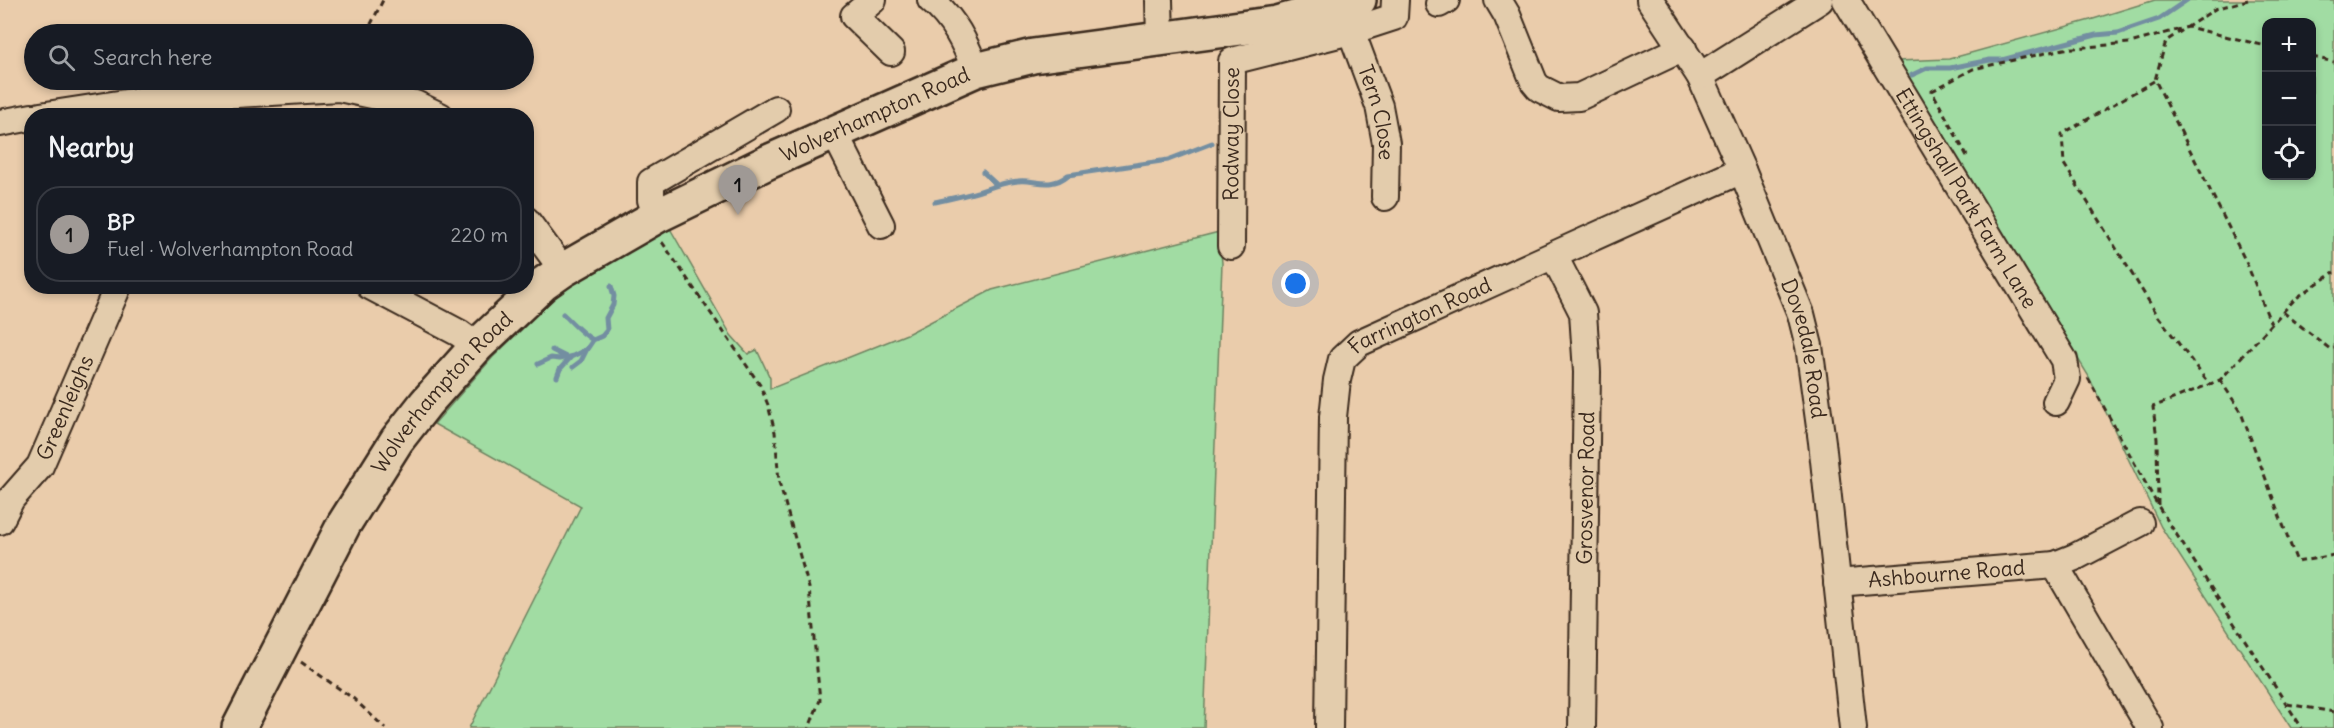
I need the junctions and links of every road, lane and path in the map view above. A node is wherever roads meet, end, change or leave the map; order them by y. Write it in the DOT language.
graph roads {
  1 [pos="383,0"];
  2 [pos="931,0"];
  3 [pos="1159,0"];
  4 [pos="1395,0"];
  5 [pos="1498,0"];
  6 [pos="1650,0"];
  7 [pos="1820,0"];
  8 [pos="1846,0"];
  9 [pos="2248,0"];
  10 [pos="856,5"];
  11 [pos="1352,12"];
  12 [pos="371,24"];
  13 [pos="2188,27"];
  14 [pos="1160,39"];
  15 [pos="2262,45"];
  16 [pos="1683,48"];
  17 [pos="891,52"];
  18 [pos="2316,58"];
  19 [pos="2334,62"];
  20 [pos="976,70"];
  21 [pos="1700,76"];
  22 [pos="2155,80"];
  23 [pos="319,90"];
  24 [pos="348,90"];
  25 [pos="1932,90"];
  26 [pos="152,107"];
  27 [pos="423,108"];
  28 [pos="776,110"];
  29 [pos="24,118"];
  30 [pos="0,123"];
  31 [pos="834,132"];
  32 [pos="1742,170"];
  33 [pos="1385,197"];
  34 [pos="652,218"];
  35 [pos="881,225"];
  36 [pos="534,231"];
  37 [pos="1231,246"];
  38 [pos="1554,256"];
  39 [pos="563,270"];
  40 [pos="2334,272"];
  41 [pos="534,292"];
  42 [pos="115,294"];
  43 [pos="385,294"];
  44 [pos="532,294"];
  45 [pos="2283,312"];
  46 [pos="2271,324"];
  47 [pos="477,346"];
  48 [pos="2334,348"];
  49 [pos="2220,380"];
  50 [pos="2209,384"];
  51 [pos="2056,402"];
  52 [pos="0,521"];
  53 [pos="2140,523"];
  54 [pos="2334,555"];
  55 [pos="2055,565"];
  56 [pos="1837,583"];
  57 [pos="278,649"];
  58 [pos="2287,704"];
  59 [pos="2334,712"];
  60 [pos="239,728"];
  61 [pos="386,728"];
  62 [pos="809,728"];
  63 [pos="1329,728"];
  64 [pos="1582,728"];
  65 [pos="1853,728"];
  66 [pos="2150,728"];
  67 [pos="2302,728"];
  1 -- 12 [label="path"];
  2 -- 20 [label="street"];
  3 -- 14 [label="street"];
  4 -- 11 [label="street, Rodway Close"];
  5 -- 16 [label="street"];
  6 -- 16 [label="street, Dovedale Road"];
  7 -- 21 [label="street"];
  8 -- 51 [label="street, Ettingshall Park Farm Lane"];
  9 -- 13 [label="path"];
  10 -- 17 [label="street"];
  11 -- 14 [label="main road, Wolverhampton Road"];
  11 -- 33 [label="street, Tern Close"];
  11 -- 37 [label="street, Rodway Close"];
  13 -- 15 [label="path"];
  13 -- 22 [label="path"];
  13 -- 25 [label="path"];
  14 -- 20 [label="main road, Wolverhampton Road"];
  16 -- 21 [label="street, Dovedale Road"];
  18 -- 19 [label="path"];
  20 -- 31 [label="main road, Wolverhampton Road"];
  21 -- 32 [label="street, Dovedale Road"];
  22 -- 46 [label="path"];
  22 -- 50 [label="path"];
  23 -- 26 [label="street"];
  24 -- 27 [label="street"];
  28 -- 34 [label="street"];
  29 -- 30 [label="street"];
  31 -- 34 [label="main road, Wolverhampton Road"];
  31 -- 35 [label="street"];
  32 -- 38 [label="street, Farrington Road"];
  32 -- 56 [label="street, Dovedale Road"];
  34 -- 39 [label="main road, Wolverhampton Road"];
  34 -- 62 [label="path"];
  36 -- 39 [label="street"];
  38 -- 63 [label="street, Farrington Road"];
  38 -- 64 [label="street, Grosvenor Road"];
  39 -- 41 [label="main road, Wolverhampton Road"];
  40 -- 45 [label="path"];
  42 -- 52 [label="street, Greenleighs"];
  43 -- 47 [label="street"];
  44 -- 47 [label="main road, Wolverhampton Road"];
  45 -- 46 [label="path"];
  45 -- 48 [label="path"];
  46 -- 49 [label="path"];
  47 -- 57 [label="main road, Wolverhampton Road"];
  49 -- 50 [label="path"];
  49 -- 54 [label="path"];
  50 -- 58 [label="path"];
  53 -- 55 [label="street, Ashbourne Road"];
  55 -- 56 [label="street, Ashbourne Road"];
  55 -- 66 [label="street"];
  56 -- 65 [label="street, Dovedale Road"];
  57 -- 60 [label="main road, Wolverhampton Road"];
  57 -- 61 [label="path"];
  58 -- 59 [label="path"];
  58 -- 67 [label="path"];
}
